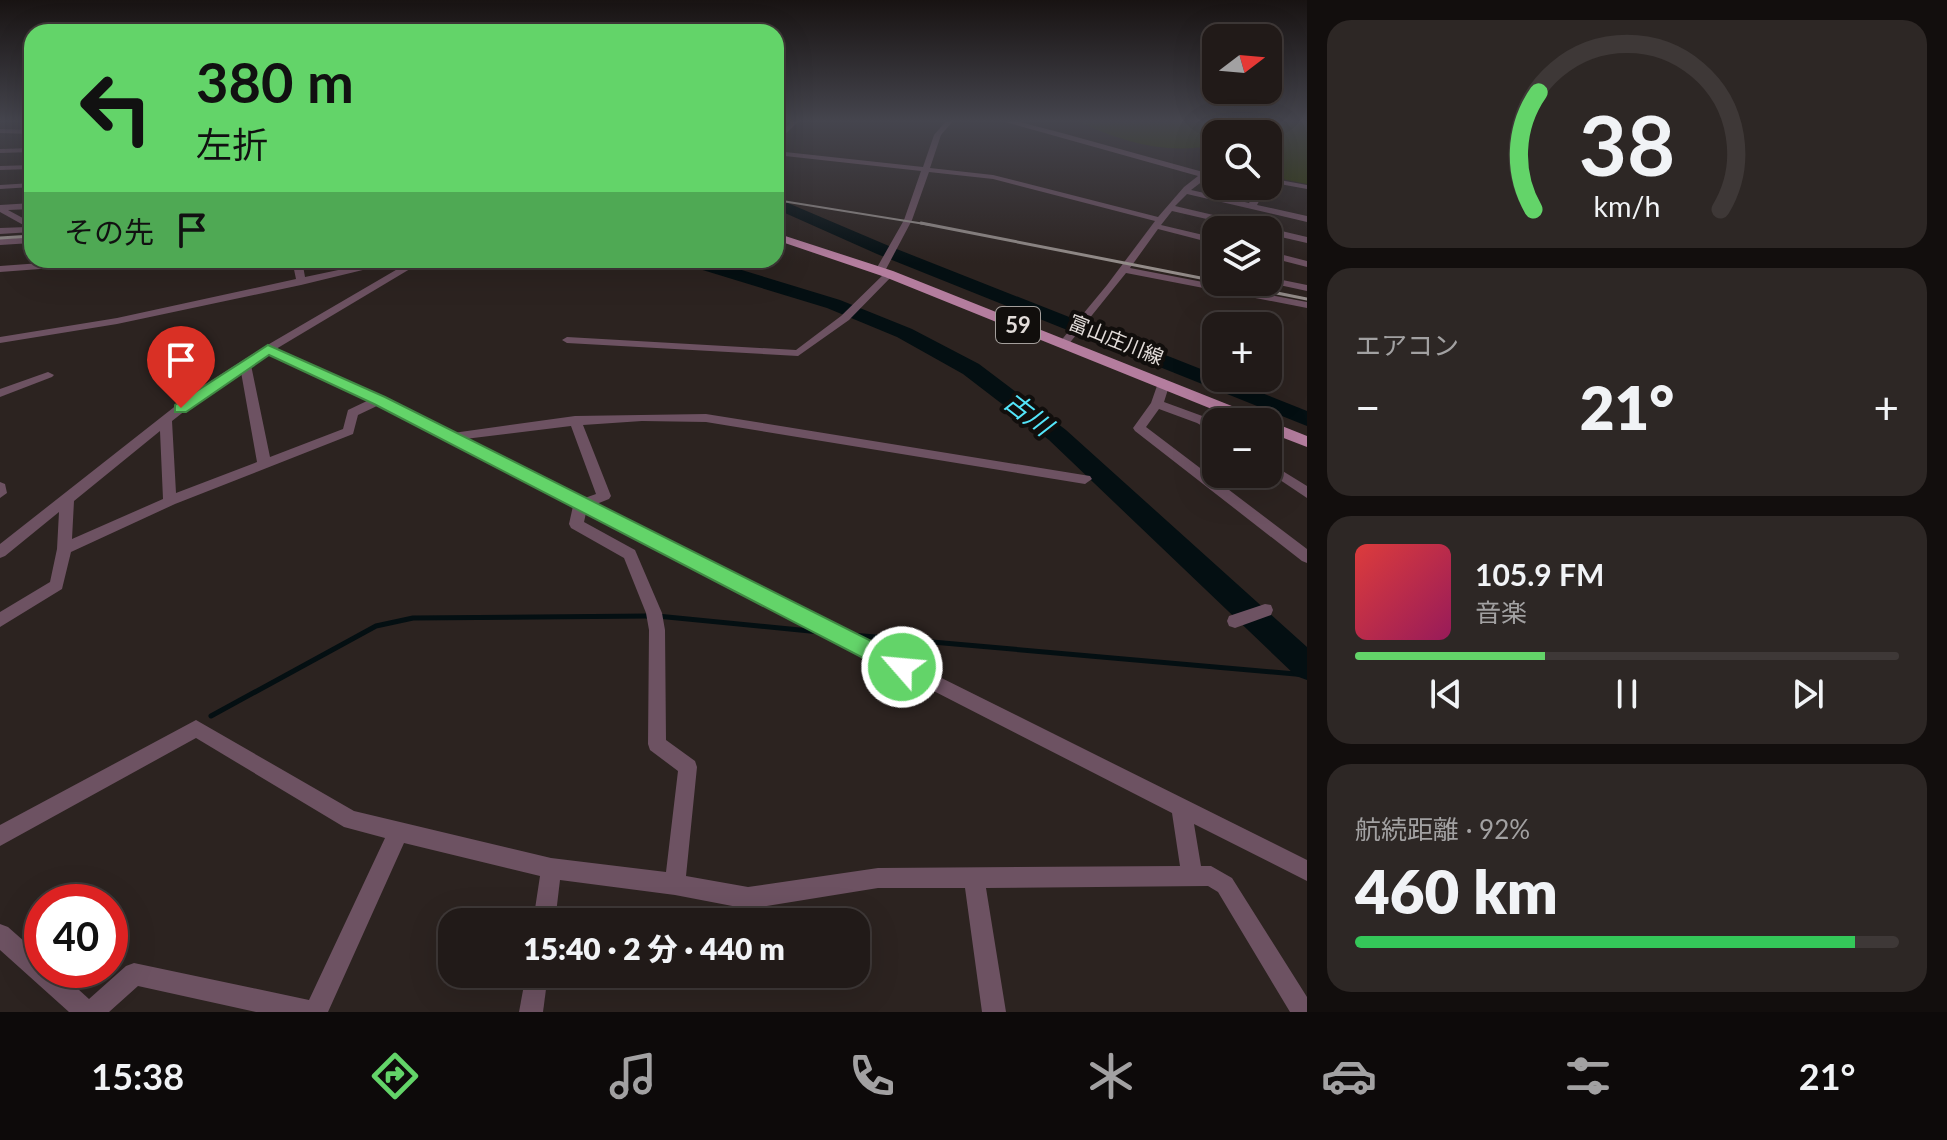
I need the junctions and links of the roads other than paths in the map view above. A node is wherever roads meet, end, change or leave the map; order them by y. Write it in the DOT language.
graph roads {
  1 [pos="928,168"];
  2 [pos="929,168"];
  3 [pos="1181,168"];
  4 [pos="1202,174"];
  5 [pos="1202,177"];
  6 [pos="1282,183"];
  7 [pos="24,186"];
  8 [pos="0,187"];
  9 [pos="1307,187"];
  10 [pos="1186,191"];
  11 [pos="1255,200"];
  12 [pos="1252,206"];
  13 [pos="24,207"];
  14 [pos="1171,208"];
  15 [pos="0,209"];
  16 [pos="1206,216"];
  17 [pos="1307,219"];
  18 [pos="24,222"];
  19 [pos="1158,223"];
  20 [pos="24,228"];
  21 [pos="0,231"];
  22 [pos="1282,234"];
  23 [pos="1202,237"];
  24 [pos="784,238"];
  25 [pos="24,240"];
  26 [pos="1307,240"];
  27 [pos="0,242"];
  28 [pos="1282,258"];
  29 [pos="888,263"];
  30 [pos="1307,264"];
  31 [pos="24,267"];
  32 [pos="298,268"];
  33 [pos="363,268"];
  34 [pos="406,268"];
  35 [pos="0,269"];
  36 [pos="1124,270"];
  37 [pos="301,282"];
  38 [pos="1282,283"];
  39 [pos="1307,288"];
  40 [pos="1307,305"];
  41 [pos="1067,339"];
  42 [pos="0,340"];
  43 [pos="567,340"];
  44 [pos="268,349"];
  45 [pos="245,364"];
  46 [pos="48,375"];
  47 [pos="1164,383"];
  48 [pos="0,393"];
  49 [pos="379,400"];
  50 [pos="1157,404"];
  51 [pos="1224,408"];
  52 [pos="166,420"];
  53 [pos="575,420"];
  54 [pos="1202,421"];
  55 [pos="1282,432"];
  56 [pos="451,437"];
  57 [pos="1307,442"];
  58 [pos="264,462"];
  59 [pos="1282,476"];
  60 [pos="1085,479"];
  61 [pos="1307,493"];
  62 [pos="67,499"];
  63 [pos="170,501"];
  64 [pos="581,504"];
  65 [pos="64,549"];
  66 [pos="0,552"];
  67 [pos="1307,557"];
  68 [pos="1265,610"];
  69 [pos="0,620"];
  70 [pos="1235,621"];
  71 [pos="1181,806"];
  72 [pos="399,831"];
  73 [pos="0,836"];
  74 [pos="551,868"];
  75 [pos="1307,871"];
  76 [pos="1192,876"];
  77 [pos="974,879"];
  78 [pos="675,884"];
  79 [pos="546,908"];
  80 [pos="0,935"];
  81 [pos="535,988"];
  82 [pos="90,1012"];
  83 [pos="310,1012"];
  84 [pos="316,1012"];
  85 [pos="531,1012"];
  86 [pos="994,1012"];
  87 [pos="1303,1012"];
  1 -- 29 [label="street"];
  2 -- 19 [label="street"];
  3 -- 4 [label="street"];
  5 -- 10 [label="street"];
  6 -- 9 [label="street"];
  7 -- 8 [label="street"];
  10 -- 12 [label="street"];
  10 -- 14 [label="street"];
  11 -- 12 [label="street"];
  12 -- 17 [label="street"];
  13 -- 15 [label="street"];
  14 -- 16 [label="street"];
  14 -- 19 [label="street"];
  15 -- 18 [label="street"];
  19 -- 23 [label="street"];
  19 -- 36 [label="street"];
  20 -- 21 [label="street"];
  22 -- 26 [label="street"];
  24 -- 29 [label="main road, 富山庄川線 / 59"];
  25 -- 27 [label="street"];
  28 -- 30 [label="street"];
  29 -- 41 [label="main road, 富山庄川線 / 59"];
  29 -- 43 [label="street"];
  31 -- 35 [label="street"];
  32 -- 37 [label="street"];
  33 -- 37 [label="street"];
  34 -- 44 [label="street"];
  36 -- 40 [label="street"];
  36 -- 41 [label="street"];
  37 -- 42 [label="street"];
  38 -- 39 [label="street"];
  41 -- 47 [label="main road, 富山庄川線 / 59"];
  44 -- 45 [label="street"];
  44 -- 49 [label="street"];
  45 -- 52 [label="street"];
  45 -- 58 [label="street"];
  46 -- 48 [label="street"];
  47 -- 50 [label="street"];
  47 -- 51 [label="main road, 富山庄川線 / 59"];
  49 -- 56 [label="street"];
  49 -- 58 [label="street"];
  50 -- 54 [label="street"];
  50 -- 67 [label="street"];
  52 -- 62 [label="street"];
  52 -- 63 [label="street"];
  53 -- 56 [label="street"];
  53 -- 60 [label="street"];
  53 -- 64 [label="street"];
  55 -- 57 [label="main road"];
  56 -- 64 [label="street"];
  58 -- 63 [label="street"];
  59 -- 61 [label="street"];
  62 -- 65 [label="street"];
  62 -- 66 [label="street"];
  63 -- 65 [label="street"];
  64 -- 71 [label="street"];
  64 -- 78 [label="street"];
  65 -- 69 [label="street"];
  68 -- 70 [label="street"];
  71 -- 75 [label="street"];
  71 -- 76 [label="street"];
  72 -- 73 [label="street"];
  72 -- 74 [label="street"];
  72 -- 84 [label="street"];
  74 -- 78 [label="street"];
  74 -- 79 [label="street"];
  76 -- 77 [label="street"];
  76 -- 87 [label="street"];
  77 -- 78 [label="street"];
  77 -- 86 [label="street"];
  80 -- 82 [label="street"];
  81 -- 85 [label="street"];
  82 -- 83 [label="street"];
}
